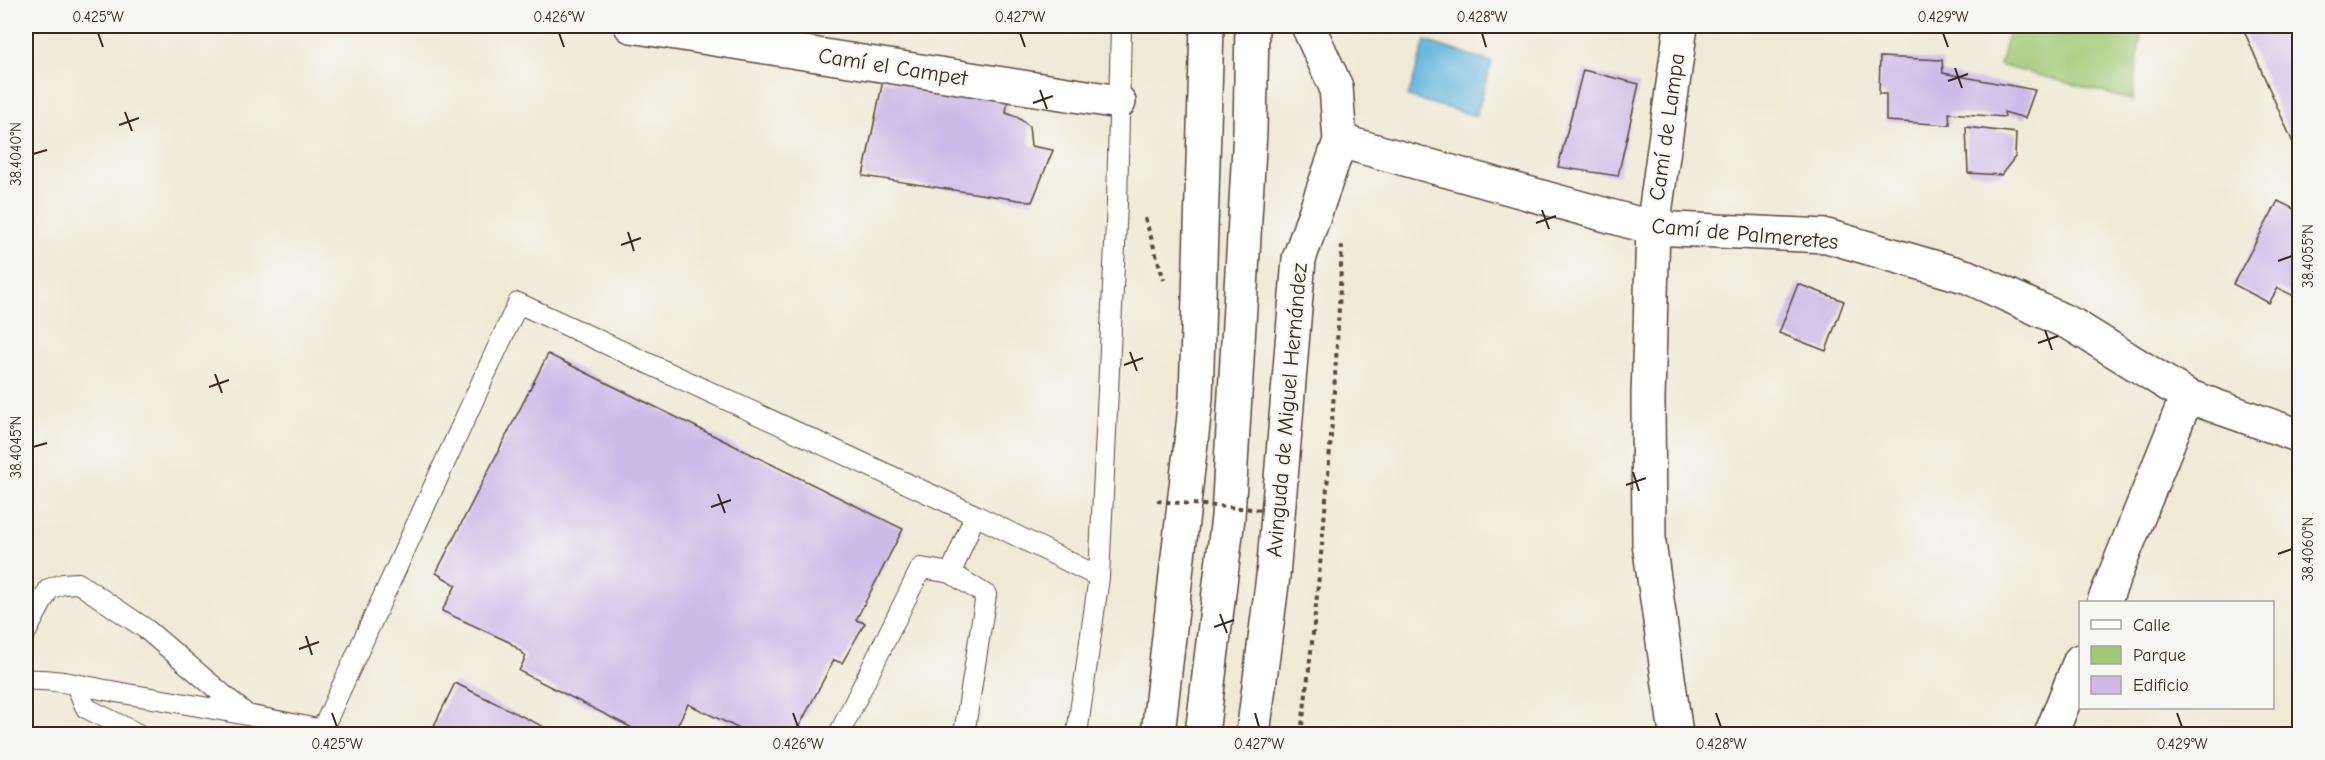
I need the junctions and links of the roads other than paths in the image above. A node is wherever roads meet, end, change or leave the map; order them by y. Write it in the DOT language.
graph roads {
  1 [pos="631,26"];
  2 [pos="1121,26"];
  3 [pos="1207,26"];
  4 [pos="1252,26"];
  5 [pos="1308,26"];
  6 [pos="1681,26"];
  7 [pos="1119,102"];
  8 [pos="1340,141"];
  9 [pos="1653,228"];
  10 [pos="2187,396"];
  11 [pos="2300,436"];
  12 [pos="975,515"];
  13 [pos="951,573"];
  14 [pos="1100,577"];
  15 [pos="2105,601"];
  16 [pos="26,632"];
  17 [pos="2079,664"];
  18 [pos="26,680"];
  19 [pos="76,685"];
  20 [pos="246,714"];
  21 [pos="321,732"];
  22 [pos="138,735"];
  23 [pos="839,735"];
  24 [pos="964,735"];
  25 [pos="1077,735"];
  26 [pos="1158,735"];
  27 [pos="1202,735"];
  28 [pos="1253,735"];
  29 [pos="1676,735"];
  30 [pos="2051,735"];
  1 -- 7 [label="street, Camí el Campet"];
  2 -- 7 [label="lane"];
  3 -- 26 [label="street"];
  4 -- 27 [label="street"];
  5 -- 8 [label="street, Avinguda de Miguel Hernández"];
  6 -- 9 [label="street, Camí de Lampa"];
  7 -- 14 [label="lane"];
  8 -- 9 [label="street, Camí de Palmeretes"];
  8 -- 28 [label="street, Avinguda de Miguel Hernández"];
  9 -- 10 [label="street, Camí de Palmeretes"];
  9 -- 29 [label="street, Camí de Lampa"];
  10 -- 11 [label="street, Camí de Palmeretes"];
  10 -- 15 [label="street"];
  12 -- 13 [label="lane"];
  12 -- 14 [label="lane"];
  12 -- 21 [label="lane"];
  13 -- 23 [label="lane"];
  13 -- 24 [label="lane"];
  14 -- 25 [label="lane"];
  16 -- 20 [label="lane"];
  17 -- 30 [label="street"];
  18 -- 19 [label="lane"];
  19 -- 20 [label="lane"];
  19 -- 22 [label="lane"];
  20 -- 21 [label="lane"];
}
